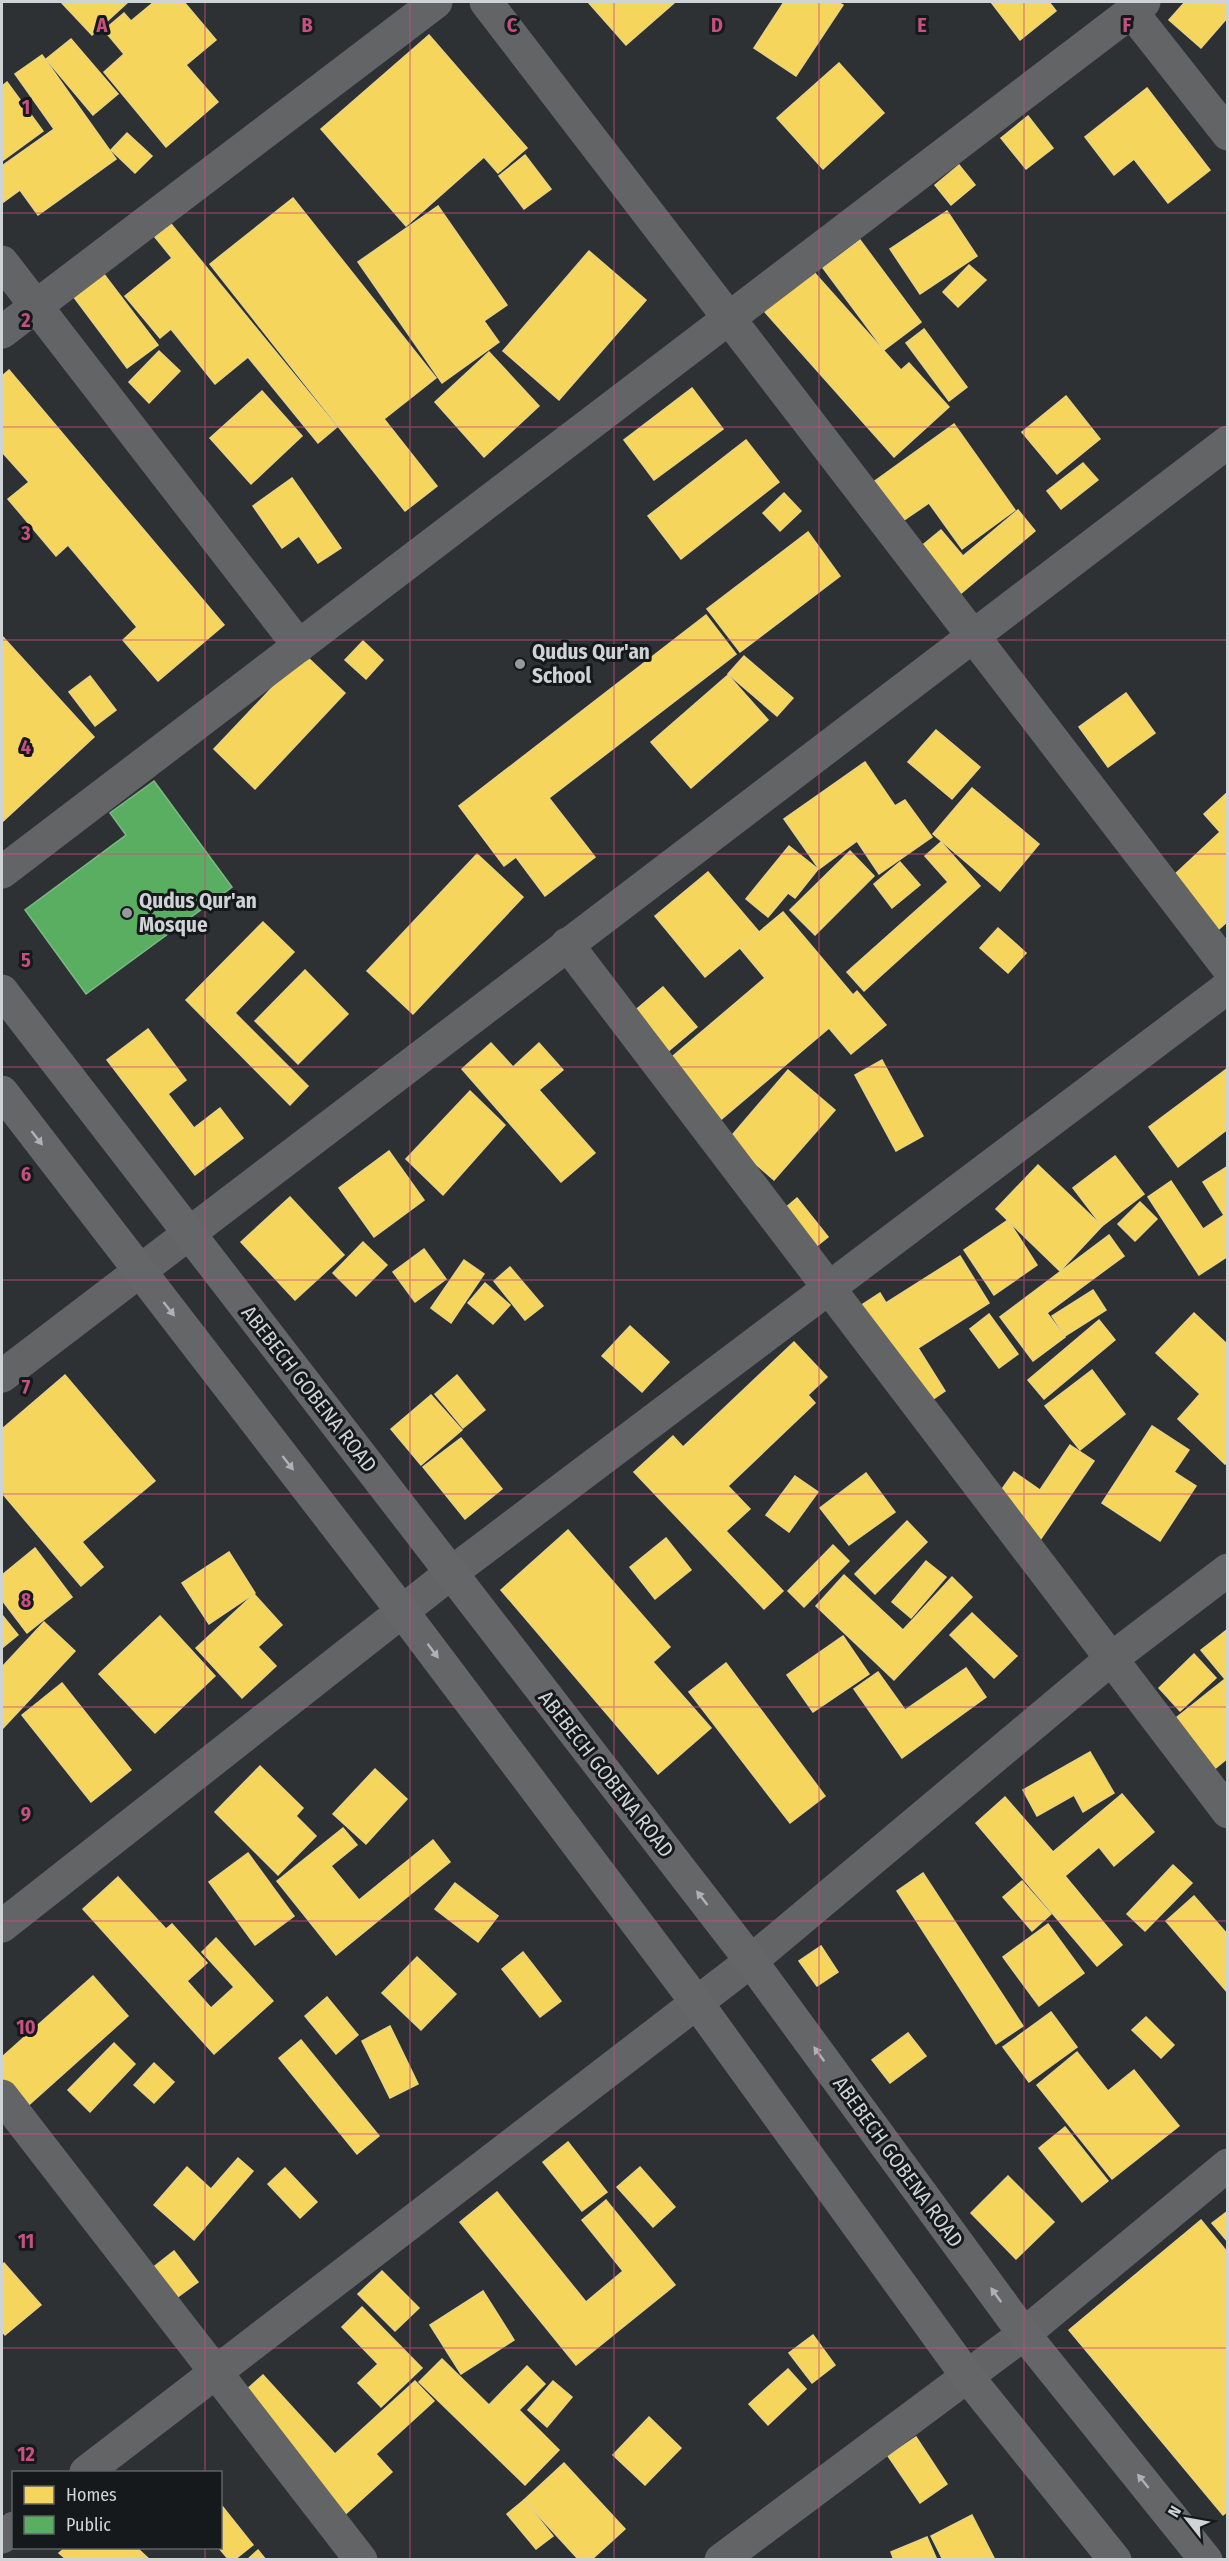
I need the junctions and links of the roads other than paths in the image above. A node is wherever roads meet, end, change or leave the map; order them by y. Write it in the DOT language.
graph roads {
  1 [pos="436,2"];
  2 [pos="486,2"];
  3 [pos="1138,6"];
  4 [pos="1227,134"];
  5 [pos="2,262"];
  6 [pos="35,306"];
  7 [pos="729,318"];
  8 [pos="2,332"];
  9 [pos="1227,442"];
  10 [pos="973,636"];
  11 [pos="299,646"];
  12 [pos="2,872"];
  13 [pos="567,944"];
  14 [pos="1227,968"];
  15 [pos="1227,987"];
  16 [pos="2,991"];
  17 [pos="2,1092"];
  18 [pos="188,1232"];
  19 [pos="139,1270"];
  20 [pos="829,1288"];
  21 [pos="2,1376"];
  22 [pos="1227,1570"];
  23 [pos="451,1573"];
  24 [pos="402,1611"];
  25 [pos="1111,1659"];
  26 [pos="1227,1812"];
  27 [pos="2,1926"];
  28 [pos="751,1961"];
  29 [pos="697,2003"];
  30 [pos="2,2096"];
  31 [pos="1227,2165"];
  32 [pos="1024,2334"];
  33 [pos="216,2373"];
  34 [pos="967,2376"];
  35 [pos="87,2471"];
  36 [pos="361,2559"];
  37 [pos="721,2559"];
  38 [pos="1115,2559"];
  39 [pos="1206,2559"];
  1 -- 6 [label="street"];
  2 -- 7 [label="street"];
  3 -- 4 [label="street"];
  3 -- 7 [label="street"];
  5 -- 6 [label="street"];
  6 -- 8 [label="street"];
  6 -- 11 [label="street"];
  7 -- 10 [label="street"];
  7 -- 11 [label="street"];
  9 -- 10 [label="street"];
  10 -- 13 [label="street"];
  10 -- 14 [label="street"];
  11 -- 12 [label="street"];
  13 -- 18 [label="street"];
  13 -- 20 [label="street"];
  15 -- 20 [label="street"];
  16 -- 18 [label="street, ABEBECH GOBENA ROAD"];
  17 -- 19 [label="street, one-way"];
  18 -- 19 [label="street"];
  18 -- 23 [label="street, ABEBECH GOBENA ROAD"];
  19 -- 21 [label="street"];
  19 -- 24 [label="street, one-way"];
  20 -- 23 [label="street"];
  20 -- 25 [label="street"];
  22 -- 25 [label="street"];
  23 -- 24 [label="street"];
  28 -- 23 [label="street, ABEBECH GOBENA ROAD, one-way"];
  24 -- 27 [label="street"];
  24 -- 29 [label="street, one-way"];
  25 -- 26 [label="street"];
  25 -- 28 [label="street"];
  28 -- 29 [label="street"];
  32 -- 28 [label="street, ABEBECH GOBENA ROAD, one-way"];
  29 -- 33 [label="street"];
  29 -- 34 [label="street"];
  30 -- 33 [label="street"];
  31 -- 32 [label="street"];
  32 -- 34 [label="street"];
  39 -- 32 [label="street, ABEBECH GOBENA ROAD, one-way"];
  33 -- 35 [label="street"];
  33 -- 36 [label="street"];
  34 -- 37 [label="street"];
  34 -- 38 [label="street"];
}
